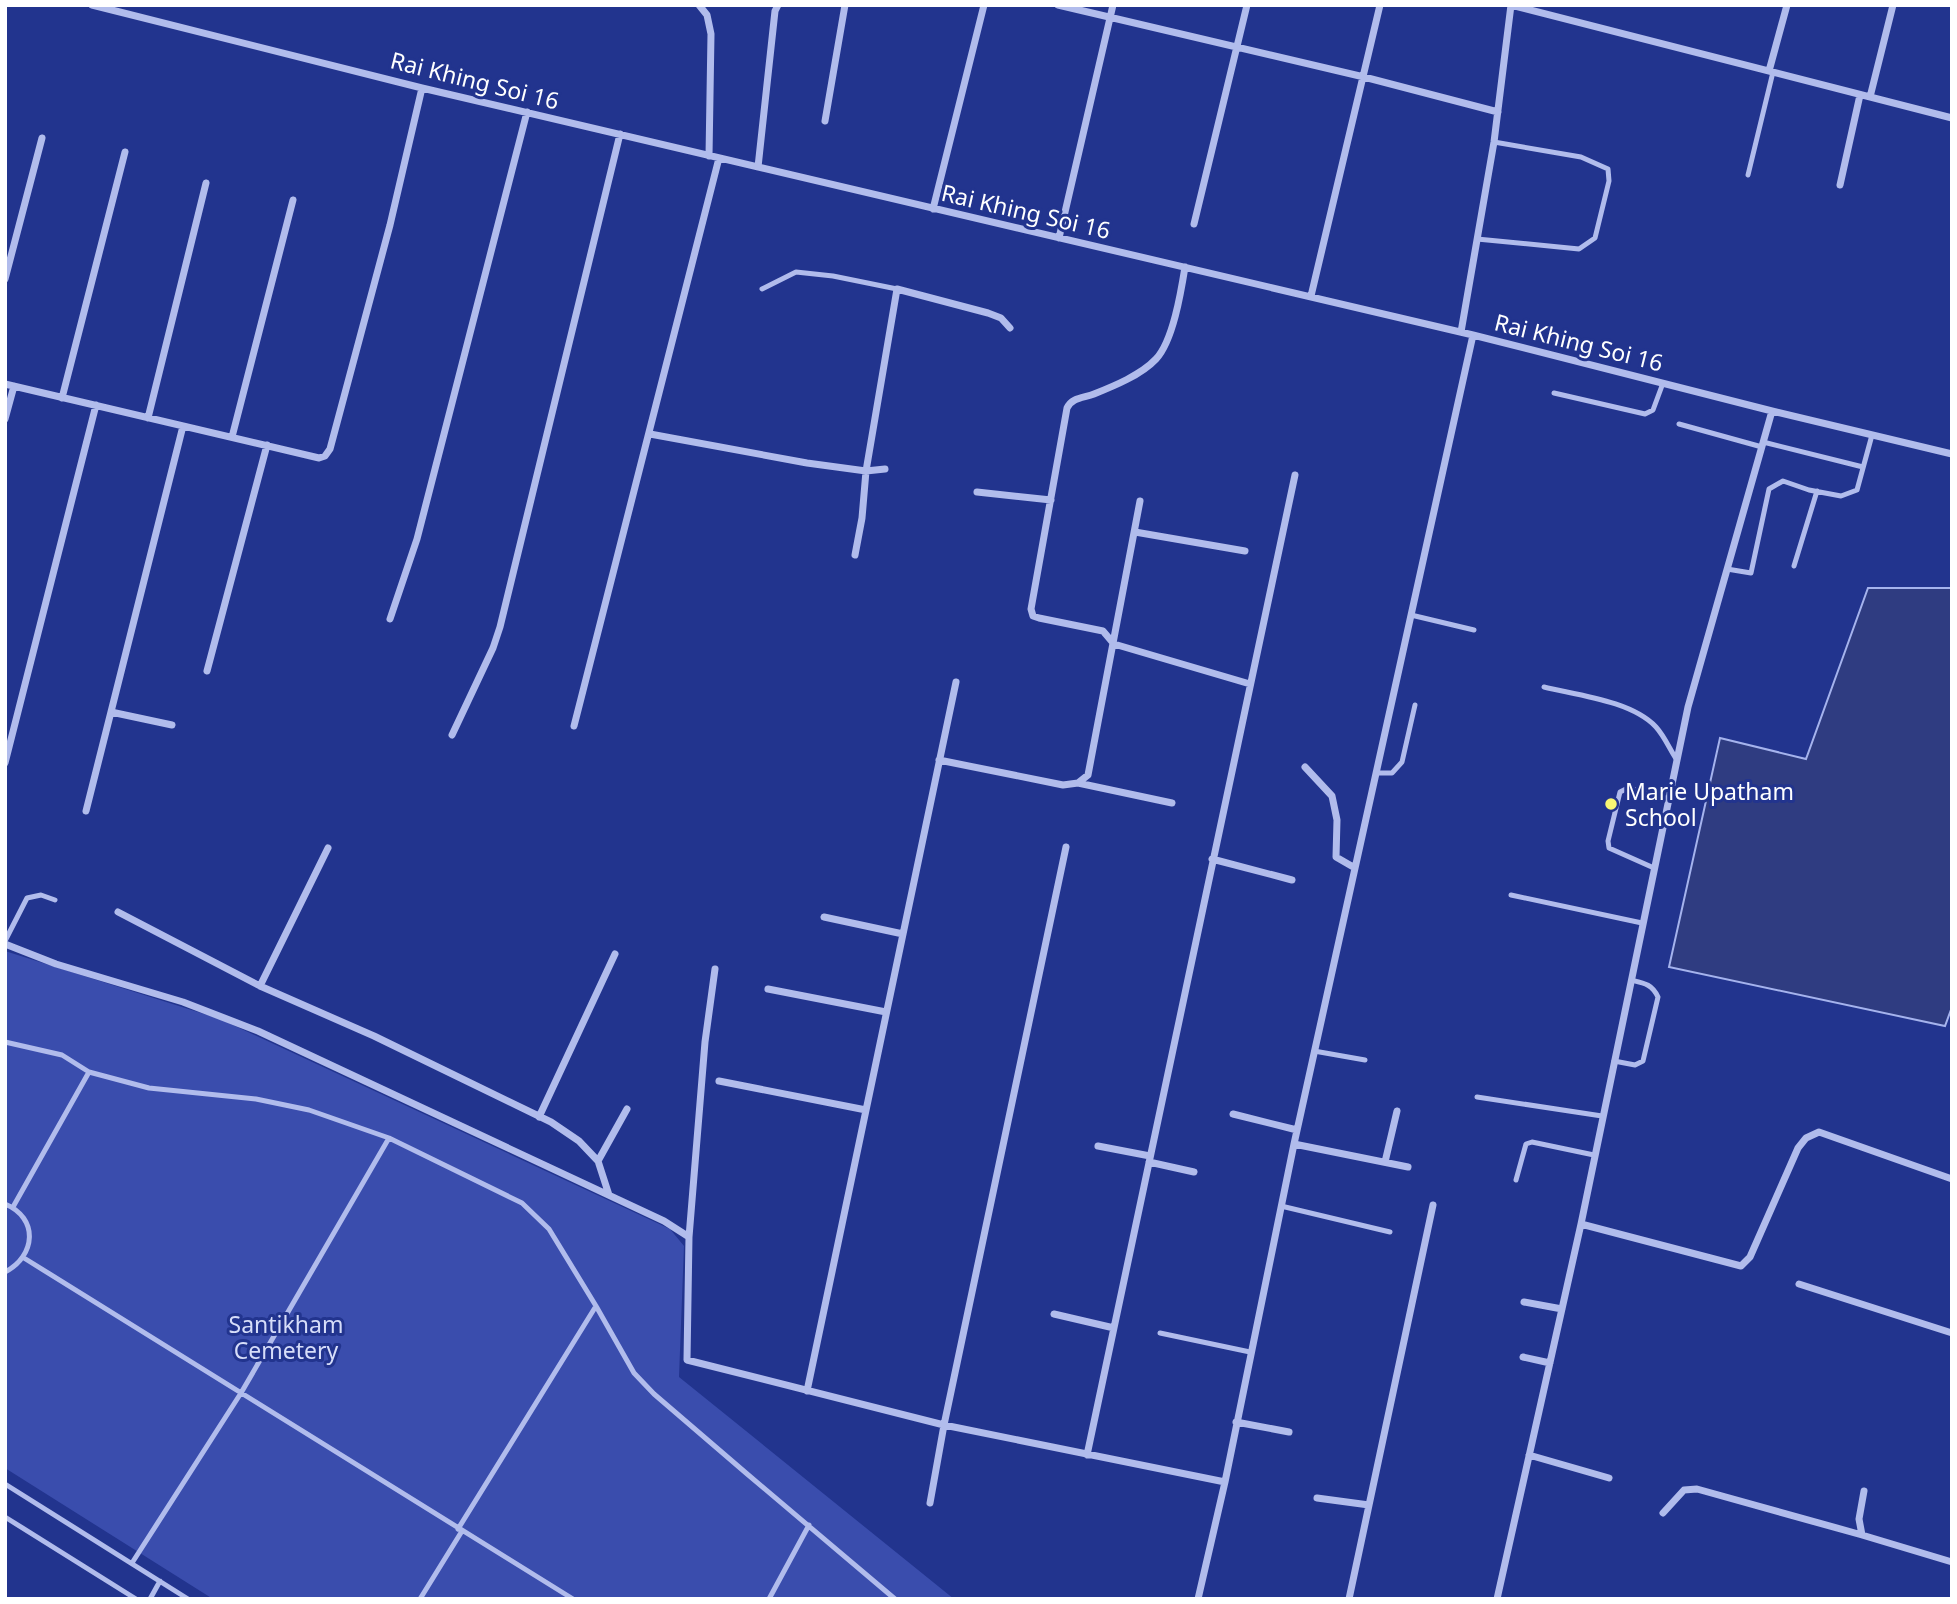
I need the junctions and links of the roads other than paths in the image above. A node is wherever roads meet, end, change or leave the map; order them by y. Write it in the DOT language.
graph roads {
  1 [pos="92,5"];
  2 [pos="699,5"];
  3 [pos="778,5"];
  4 [pos="845,5"];
  5 [pos="984,5"];
  6 [pos="1058,5"];
  7 [pos="1113,5"];
  8 [pos="1248,5"];
  9 [pos="1380,5"];
  10 [pos="1787,5"];
  11 [pos="1893,5"];
  12 [pos="1110,18"];
  13 [pos="1237,47"];
  14 [pos="1771,72"];
  15 [pos="1364,77"];
  16 [pos="422,88"];
  17 [pos="1860,95"];
  18 [pos="1870,97"];
  19 [pos="527,112"];
  20 [pos="1498,112"];
  21 [pos="1952,118"];
  22 [pos="825,121"];
  23 [pos="620,134"];
  24 [pos="42,138"];
  25 [pos="1494,142"];
  26 [pos="125,152"];
  27 [pos="709,156"];
  28 [pos="719,158"];
  29 [pos="758,167"];
  30 [pos="1748,175"];
  31 [pos="206,183"];
  32 [pos="1840,185"];
  33 [pos="292,200"];
  34 [pos="933,209"];
  35 [pos="1195,224"];
  36 [pos="1059,238"];
  37 [pos="1476,239"];
  38 [pos="1185,267"];
  39 [pos="5,278"];
  40 [pos="762,289"];
  41 [pos="897,289"];
  42 [pos="1311,296"];
  43 [pos="1010,328"];
  44 [pos="1461,332"];
  45 [pos="1474,335"];
  46 [pos="1662,383"];
  47 [pos="9,385"];
  48 [pos="1554,393"];
  49 [pos="62,398"];
  50 [pos="96,405"];
  51 [pos="1772,411"];
  52 [pos="148,418"];
  53 [pos="5,419"];
  54 [pos="1678,424"];
  55 [pos="183,426"];
  56 [pos="650,434"];
  57 [pos="1872,435"];
  58 [pos="232,438"];
  59 [pos="267,445"];
  60 [pos="1763,445"];
  61 [pos="1952,454"];
  62 [pos="1863,467"];
  63 [pos="886,469"];
  64 [pos="866,471"];
  65 [pos="1295,475"];
  66 [pos="1816,491"];
  67 [pos="977,492"];
  68 [pos="1051,500"];
  69 [pos="1140,502"];
  70 [pos="1135,532"];
  71 [pos="1245,551"];
  72 [pos="855,555"];
  73 [pos="1794,566"];
  74 [pos="1727,569"];
  75 [pos="1411,615"];
  76 [pos="390,619"];
  77 [pos="1474,629"];
  78 [pos="1114,644"];
  79 [pos="207,671"];
  80 [pos="956,682"];
  81 [pos="1250,684"];
  82 [pos="1544,687"];
  83 [pos="1415,705"];
  84 [pos="111,712"];
  85 [pos="172,726"];
  86 [pos="574,726"];
  87 [pos="452,735"];
  88 [pos="939,760"];
  89 [pos="1677,760"];
  90 [pos="5,763"];
  91 [pos="1305,767"];
  92 [pos="1376,773"];
  93 [pos="1078,783"];
  94 [pos="1669,799"];
  95 [pos="1172,803"];
  96 [pos="86,811"];
  97 [pos="1066,846"];
  98 [pos="328,848"];
  99 [pos="1212,859"];
  100 [pos="1355,868"];
  101 [pos="1654,869"];
  102 [pos="1292,880"];
  103 [pos="1511,895"];
  104 [pos="55,900"];
  105 [pos="118,912"];
  106 [pos="824,917"];
  107 [pos="1642,923"];
  108 [pos="903,934"];
  109 [pos="5,942"];
  110 [pos="615,954"];
  111 [pos="715,969"];
  112 [pos="1631,980"];
  113 [pos="260,986"];
  114 [pos="768,989"];
  115 [pos="886,1012"];
  116 [pos="5,1042"];
  117 [pos="1314,1051"];
  118 [pos="1364,1060"];
  119 [pos="1614,1061"];
  120 [pos="89,1072"];
  121 [pos="719,1081"];
  122 [pos="1477,1097"];
  123 [pos="627,1109"];
  124 [pos="866,1110"];
  125 [pos="1397,1111"];
  126 [pos="1233,1114"];
  127 [pos="539,1116"];
  128 [pos="1602,1116"];
  129 [pos="1297,1130"];
  130 [pos="389,1138"];
  131 [pos="1294,1144"];
  132 [pos="1098,1146"];
  133 [pos="1594,1154"];
  134 [pos="1149,1159"];
  135 [pos="598,1161"];
  136 [pos="1385,1162"];
  137 [pos="1408,1167"];
  138 [pos="1194,1172"];
  139 [pos="1952,1179"];
  140 [pos="1516,1180"];
  141 [pos="609,1195"];
  142 [pos="5,1203"];
  143 [pos="1433,1205"];
  144 [pos="1281,1206"];
  145 [pos="13,1207"];
  146 [pos="1581,1224"];
  147 [pos="1390,1232"];
  148 [pos="690,1237"];
  149 [pos="24,1258"];
  150 [pos="5,1272"];
  151 [pos="1799,1284"];
  152 [pos="1524,1302"];
  153 [pos="596,1306"];
  154 [pos="1562,1309"];
  155 [pos="1054,1314"];
  156 [pos="1114,1328"];
  157 [pos="1160,1333"];
  158 [pos="1952,1333"];
  159 [pos="1250,1352"];
  160 [pos="1523,1357"];
  161 [pos="1550,1363"];
  162 [pos="807,1391"];
  163 [pos="242,1393"];
  164 [pos="1236,1422"];
  165 [pos="944,1425"];
  166 [pos="1289,1432"];
  167 [pos="1087,1455"];
  168 [pos="1529,1455"];
  169 [pos="1609,1478"];
  170 [pos="1225,1482"];
  171 [pos="5,1485"];
  172 [pos="1864,1492"];
  173 [pos="1317,1498"];
  174 [pos="930,1503"];
  175 [pos="1369,1505"];
  176 [pos="1663,1513"];
  177 [pos="5,1517"];
  178 [pos="809,1525"];
  179 [pos="460,1530"];
  180 [pos="1862,1535"];
  181 [pos="132,1563"];
  182 [pos="1952,1563"];
  183 [pos="160,1581"];
  184 [pos="136,1599"];
  185 [pos="150,1599"];
  186 [pos="188,1599"];
  187 [pos="420,1599"];
  188 [pos="573,1599"];
  189 [pos="769,1599"];
  190 [pos="895,1599"];
  191 [pos="1198,1599"];
  192 [pos="1349,1599"];
  193 [pos="1497,1599"];
  1 -- 16 [label="street, Rai Khing Soi 16"];
  2 -- 27 [label="street"];
  3 -- 29 [label="street"];
  4 -- 22 [label="street"];
  5 -- 34 [label="street"];
  6 -- 12 [label="street"];
  7 -- 12 [label="street"];
  8 -- 13 [label="street"];
  9 -- 15 [label="street"];
  10 -- 14 [label="street"];
  11 -- 18 [label="street"];
  12 -- 13 [label="street"];
  12 -- 36 [label="street"];
  13 -- 15 [label="street"];
  13 -- 35 [label="street"];
  14 -- 17 [label="street"];
  14 -- 20 [label="street"];
  14 -- 30 [label="lane"];
  15 -- 20 [label="street"];
  15 -- 42 [label="street"];
  16 -- 19 [label="street, Rai Khing Soi 16"];
  16 -- 59 [label="street"];
  17 -- 18 [label="street"];
  17 -- 32 [label="street"];
  18 -- 21 [label="street"];
  19 -- 23 [label="street, Rai Khing Soi 16"];
  19 -- 76 [label="street"];
  20 -- 25 [label="street"];
  23 -- 27 [label="street, Rai Khing Soi 16"];
  23 -- 87 [label="street"];
  24 -- 39 [label="street"];
  25 -- 37 [label="street"];
  25 -- 37 [label="lane"];
  26 -- 49 [label="street"];
  27 -- 28 [label="street, Rai Khing Soi 16"];
  28 -- 29 [label="street, Rai Khing Soi 16"];
  28 -- 56 [label="street"];
  29 -- 34 [label="street, Rai Khing Soi 16"];
  31 -- 52 [label="street"];
  33 -- 58 [label="street"];
  34 -- 36 [label="street, Rai Khing Soi 16"];
  36 -- 38 [label="street, Rai Khing Soi 16"];
  37 -- 44 [label="street"];
  38 -- 42 [label="street, Rai Khing Soi 16"];
  38 -- 68 [label="street"];
  40 -- 41 [label="lane"];
  41 -- 43 [label="street"];
  41 -- 64 [label="street"];
  42 -- 44 [label="street, Rai Khing Soi 16"];
  44 -- 45 [label="street, Rai Khing Soi 16"];
  45 -- 46 [label="street, Rai Khing Soi 16"];
  45 -- 75 [label="street"];
  46 -- 48 [label="lane"];
  46 -- 51 [label="street, Rai Khing Soi 16"];
  47 -- 49 [label="street"];
  47 -- 53 [label="street"];
  49 -- 50 [label="street"];
  50 -- 52 [label="street"];
  50 -- 90 [label="street"];
  51 -- 57 [label="street, Rai Khing Soi 16"];
  51 -- 60 [label="street"];
  52 -- 55 [label="street"];
  54 -- 60 [label="lane"];
  55 -- 58 [label="street"];
  55 -- 84 [label="street"];
  56 -- 64 [label="street"];
  56 -- 86 [label="street"];
  57 -- 61 [label="street, Rai Khing Soi 16"];
  57 -- 62 [label="lane"];
  58 -- 59 [label="street"];
  59 -- 79 [label="street"];
  60 -- 62 [label="lane"];
  60 -- 74 [label="street"];
  62 -- 66 [label="lane"];
  63 -- 64 [label="street"];
  64 -- 72 [label="street"];
  65 -- 81 [label="street"];
  66 -- 73 [label="lane"];
  66 -- 74 [label="lane"];
  67 -- 68 [label="street"];
  68 -- 78 [label="street"];
  69 -- 70 [label="street"];
  70 -- 71 [label="street"];
  70 -- 78 [label="street"];
  74 -- 89 [label="street"];
  75 -- 77 [label="lane"];
  75 -- 92 [label="street"];
  78 -- 81 [label="street"];
  78 -- 93 [label="street"];
  80 -- 88 [label="street"];
  81 -- 99 [label="street"];
  82 -- 89 [label="lane"];
  83 -- 92 [label="lane"];
  84 -- 85 [label="street"];
  84 -- 96 [label="street"];
  88 -- 93 [label="street"];
  88 -- 108 [label="street"];
  89 -- 94 [label="street"];
  91 -- 100 [label="street"];
  92 -- 100 [label="street"];
  93 -- 95 [label="street"];
  94 -- 101 [label="street"];
  94 -- 101 [label="lane"];
  97 -- 165 [label="street"];
  98 -- 113 [label="street"];
  99 -- 102 [label="street"];
  99 -- 134 [label="street"];
  100 -- 117 [label="street"];
  101 -- 107 [label="street"];
  103 -- 107 [label="lane"];
  104 -- 109 [label="lane"];
  105 -- 113 [label="street"];
  106 -- 108 [label="street"];
  107 -- 112 [label="street"];
  108 -- 115 [label="street"];
  109 -- 141 [label="street"];
  110 -- 127 [label="street"];
  111 -- 148 [label="street"];
  112 -- 119 [label="street"];
  112 -- 119 [label="lane"];
  113 -- 127 [label="street"];
  114 -- 115 [label="street"];
  115 -- 124 [label="street"];
  116 -- 120 [label="lane"];
  117 -- 118 [label="lane"];
  117 -- 129 [label="street"];
  119 -- 128 [label="street"];
  120 -- 130 [label="lane"];
  120 -- 145 [label="lane"];
  121 -- 124 [label="street"];
  122 -- 128 [label="lane"];
  123 -- 135 [label="street"];
  124 -- 162 [label="street"];
  125 -- 136 [label="street"];
  126 -- 129 [label="street"];
  127 -- 135 [label="street"];
  128 -- 133 [label="street"];
  129 -- 131 [label="street"];
  130 -- 153 [label="lane"];
  130 -- 163 [label="lane"];
  131 -- 136 [label="street"];
  131 -- 144 [label="street"];
  132 -- 134 [label="street"];
  133 -- 140 [label="lane"];
  133 -- 146 [label="street"];
  134 -- 138 [label="street"];
  134 -- 156 [label="street"];
  135 -- 141 [label="street"];
  136 -- 137 [label="street"];
  139 -- 146 [label="street"];
  141 -- 148 [label="street"];
  142 -- 145 [label="lane"];
  143 -- 175 [label="street"];
  144 -- 147 [label="lane"];
  144 -- 159 [label="street"];
  145 -- 149 [label="lane"];
  146 -- 154 [label="street"];
  148 -- 162 [label="street"];
  149 -- 150 [label="lane"];
  149 -- 163 [label="lane"];
  151 -- 158 [label="street"];
  152 -- 154 [label="street"];
  153 -- 178 [label="lane"];
  153 -- 179 [label="lane"];
  154 -- 161 [label="street"];
  155 -- 156 [label="street"];
  156 -- 167 [label="street"];
  157 -- 159 [label="lane"];
  159 -- 164 [label="street"];
  160 -- 161 [label="street"];
  161 -- 168 [label="street"];
  162 -- 165 [label="street"];
  163 -- 179 [label="lane"];
  163 -- 181 [label="lane"];
  164 -- 166 [label="street"];
  164 -- 170 [label="street"];
  165 -- 167 [label="street"];
  165 -- 174 [label="street"];
  167 -- 170 [label="street"];
  168 -- 169 [label="street"];
  168 -- 193 [label="street"];
  170 -- 191 [label="street"];
  171 -- 181 [label="lane"];
  172 -- 180 [label="street"];
  173 -- 175 [label="street"];
  175 -- 192 [label="street"];
  176 -- 180 [label="street"];
  177 -- 184 [label="lane"];
  178 -- 189 [label="lane"];
  178 -- 190 [label="lane"];
  179 -- 187 [label="lane"];
  179 -- 188 [label="lane"];
  180 -- 182 [label="street"];
  181 -- 183 [label="lane"];
  183 -- 185 [label="lane"];
  183 -- 186 [label="lane"];
}
